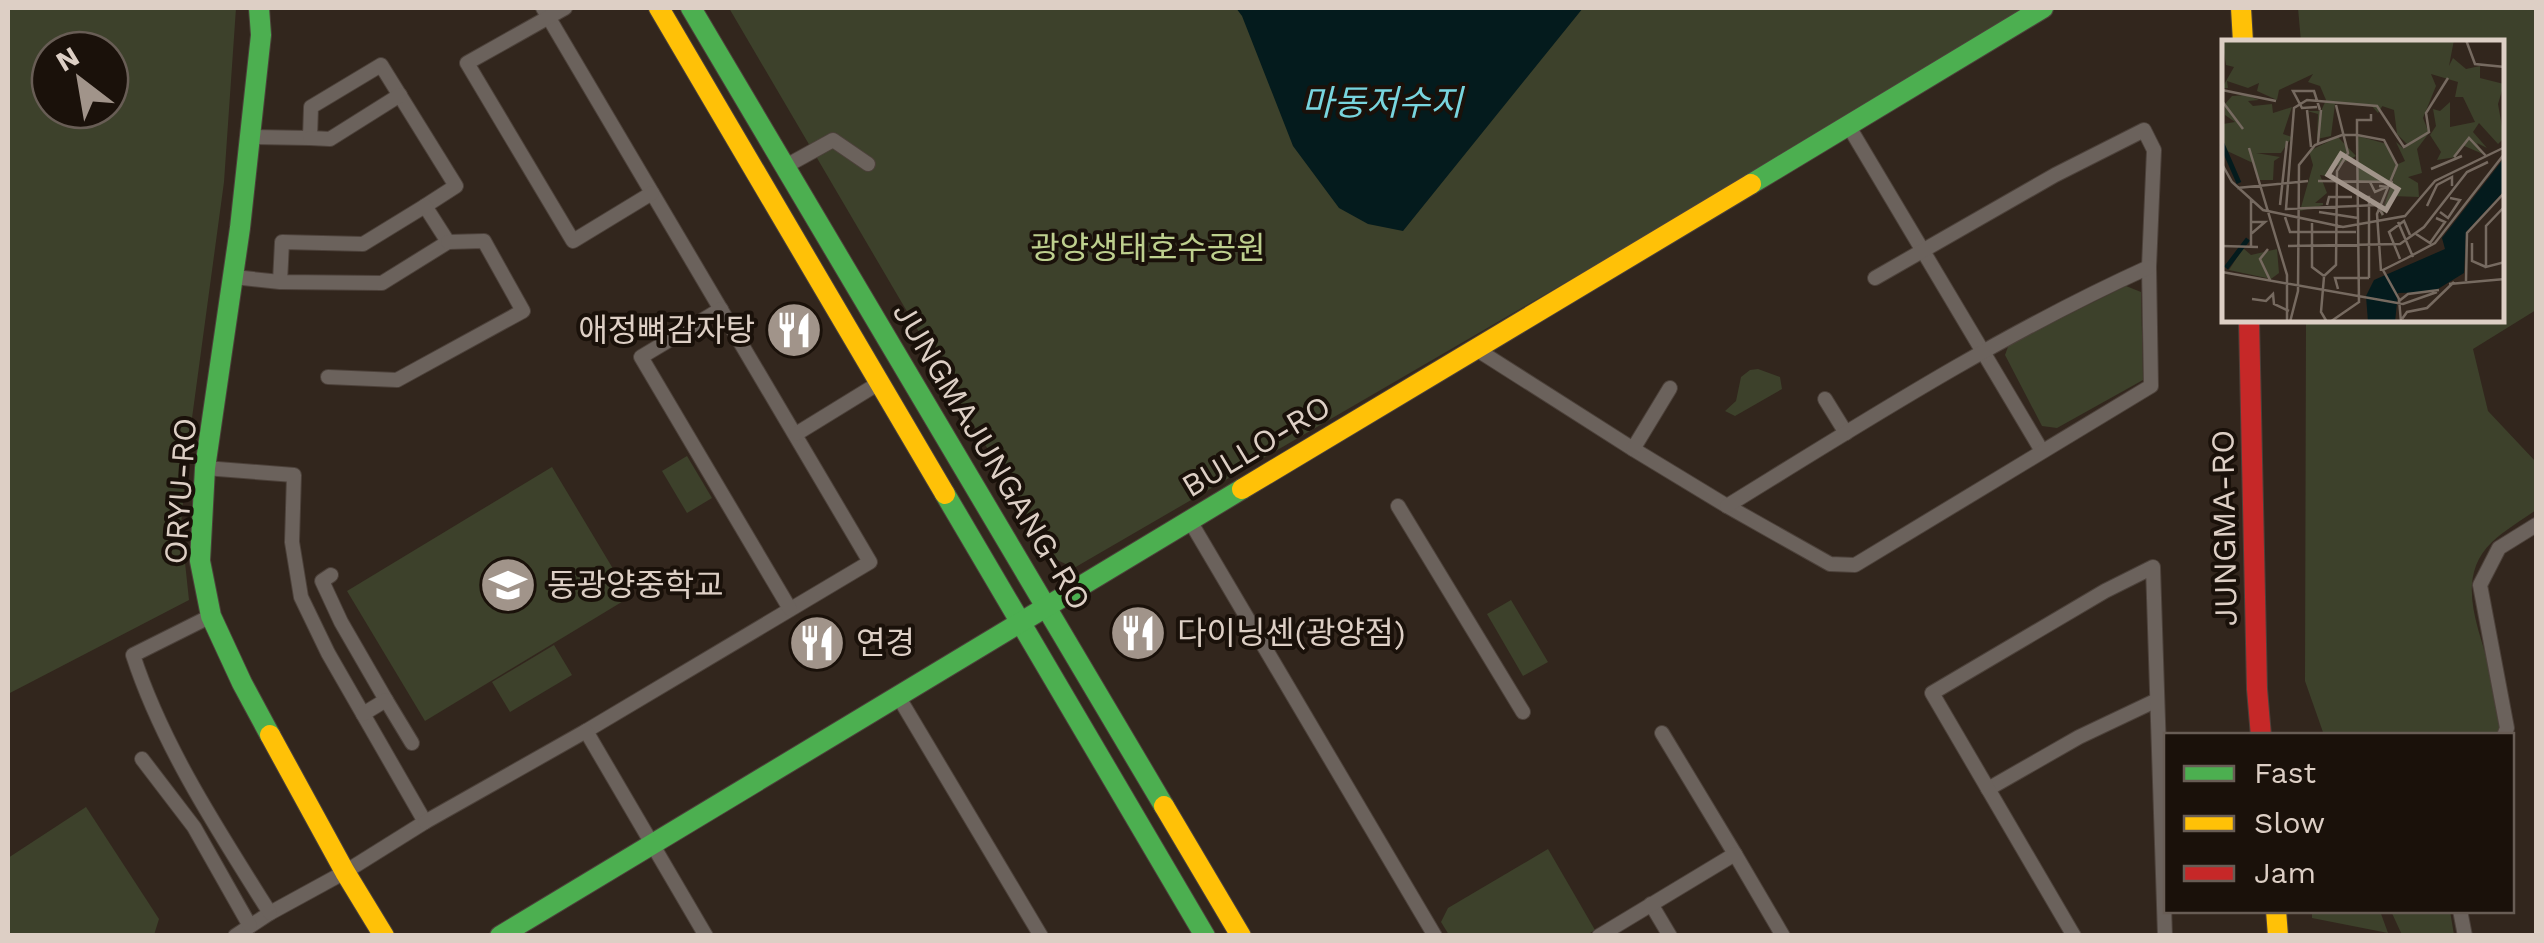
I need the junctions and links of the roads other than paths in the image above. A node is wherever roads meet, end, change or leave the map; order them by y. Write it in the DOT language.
graph roads {
  1 [pos="259,8"];
  2 [pos="565,8"];
  3 [pos="659,8"];
  4 [pos="691,8"];
  5 [pos="2043,8"];
  6 [pos="2229,8"];
  7 [pos="2241,8"];
  8 [pos="546,12"];
  9 [pos="2243,40"];
  10 [pos="400,95"];
  11 [pos="1848,125"];
  12 [pos="250,137"];
  13 [pos="310,138"];
  14 [pos="868,164"];
  15 [pos="786,166"];
  16 [pos="652,193"];
  17 [pos="425,206"];
  18 [pos="448,242"];
  19 [pos="1923,250"];
  20 [pos="2149,267"];
  21 [pos="234,278"];
  22 [pos="1875,278"];
  23 [pos="280,282"];
  24 [pos="721,309"];
  25 [pos="2249,322"];
  26 [pos="1476,348"];
  27 [pos="1983,350"];
  28 [pos="328,377"];
  29 [pos="878,383"];
  30 [pos="1670,388"];
  31 [pos="1825,399"];
  32 [pos="1846,433"];
  33 [pos="796,434"];
  34 [pos="1633,450"];
  35 [pos="2042,451"];
  36 [pos="205,468"];
  37 [pos="1398,506"];
  38 [pos="1727,506"];
  39 [pos="1190,521"];
  40 [pos="2536,525"];
  41 [pos="331,575"];
  42 [pos="1046,608"];
  43 [pos="790,609"];
  44 [pos="211,616"];
  45 [pos="1019,624"];
  46 [pos="898,696"];
  47 [pos="386,700"];
  48 [pos="2157,700"];
  49 [pos="1524,712"];
  50 [pos="363,714"];
  51 [pos="586,731"];
  52 [pos="1662,733"];
  53 [pos="2261,733"];
  54 [pos="2505,733"];
  55 [pos="412,744"];
  56 [pos="142,759"];
  57 [pos="1988,789"];
  58 [pos="425,822"];
  59 [pos="653,844"];
  60 [pos="1735,854"];
  61 [pos="346,872"];
  62 [pos="1651,904"];
  63 [pos="2164,906"];
  64 [pos="270,913"];
  65 [pos="250,926"];
  66 [pos="235,936"];
  67 [pos="384,936"];
  68 [pos="500,936"];
  69 [pos="706,936"];
  70 [pos="1041,936"];
  71 [pos="1205,936"];
  72 [pos="1242,936"];
  73 [pos="1436,936"];
  74 [pos="1598,936"];
  75 [pos="1670,936"];
  76 [pos="1783,936"];
  77 [pos="2074,936"];
  1 -- 12 [label="street, ORYU-RO"];
  2 -- 8 [label="street"];
  3 -- 29 [label="street, JUNGMAJUNGANG-RO"];
  4 -- 15 [label="street, JUNGMAJUNGANG-RO"];
  5 -- 11 [label="street, BULLO-RO"];
  6 -- 9 [label="street"];
  7 -- 9 [label="street"];
  8 -- 16 [label="street"];
  8 -- 16 [label="street"];
  10 -- 13 [label="street"];
  10 -- 13 [label="street"];
  10 -- 17 [label="street"];
  11 -- 19 [label="street"];
  11 -- 26 [label="street, BULLO-RO"];
  12 -- 13 [label="street"];
  12 -- 21 [label="street, ORYU-RO"];
  14 -- 15 [label="street"];
  15 -- 42 [label="street, JUNGMAJUNGANG-RO"];
  16 -- 24 [label="street"];
  17 -- 18 [label="street"];
  17 -- 23 [label="street"];
  18 -- 23 [label="street"];
  18 -- 28 [label="street"];
  19 -- 20 [label="street"];
  19 -- 22 [label="street"];
  19 -- 27 [label="street"];
  20 -- 27 [label="street"];
  20 -- 35 [label="street"];
  21 -- 23 [label="street"];
  21 -- 36 [label="street, ORYU-RO"];
  24 -- 33 [label="street"];
  24 -- 43 [label="street"];
  25 -- 53 [label="street, JUNGMA-RO"];
  26 -- 34 [label="street"];
  26 -- 39 [label="street, BULLO-RO"];
  27 -- 32 [label="street"];
  27 -- 35 [label="street"];
  29 -- 33 [label="street"];
  29 -- 45 [label="street, JUNGMAJUNGANG-RO"];
  30 -- 34 [label="street"];
  31 -- 32 [label="street"];
  32 -- 38 [label="street"];
  33 -- 43 [label="street"];
  34 -- 38 [label="street"];
  35 -- 38 [label="street"];
  36 -- 44 [label="street, ORYU-RO"];
  36 -- 50 [label="street"];
  37 -- 49 [label="street"];
  39 -- 42 [label="street, BULLO-RO"];
  39 -- 73 [label="street"];
  40 -- 54 [label="street"];
  41 -- 47 [label="street"];
  42 -- 45 [label="street, BULLO-RO"];
  42 -- 72 [label="street, JUNGMAJUNGANG-RO"];
  43 -- 51 [label="street"];
  44 -- 61 [label="street, ORYU-RO"];
  44 -- 64 [label="street"];
  45 -- 46 [label="street, BULLO-RO"];
  45 -- 71 [label="street, JUNGMAJUNGANG-RO"];
  46 -- 59 [label="street, BULLO-RO"];
  46 -- 70 [label="street"];
  47 -- 50 [label="street"];
  47 -- 55 [label="street"];
  48 -- 57 [label="street"];
  48 -- 57 [label="street"];
  48 -- 63 [label="street"];
  50 -- 58 [label="street"];
  51 -- 58 [label="street"];
  51 -- 59 [label="street"];
  52 -- 60 [label="street"];
  56 -- 65 [label="street"];
  57 -- 77 [label="street"];
  58 -- 61 [label="street"];
  59 -- 68 [label="street, BULLO-RO"];
  59 -- 69 [label="street"];
  60 -- 62 [label="street"];
  60 -- 76 [label="street"];
  61 -- 64 [label="street"];
  61 -- 67 [label="street, ORYU-RO"];
  62 -- 74 [label="street"];
  62 -- 75 [label="street"];
  64 -- 65 [label="street"];
  65 -- 66 [label="street"];
}
